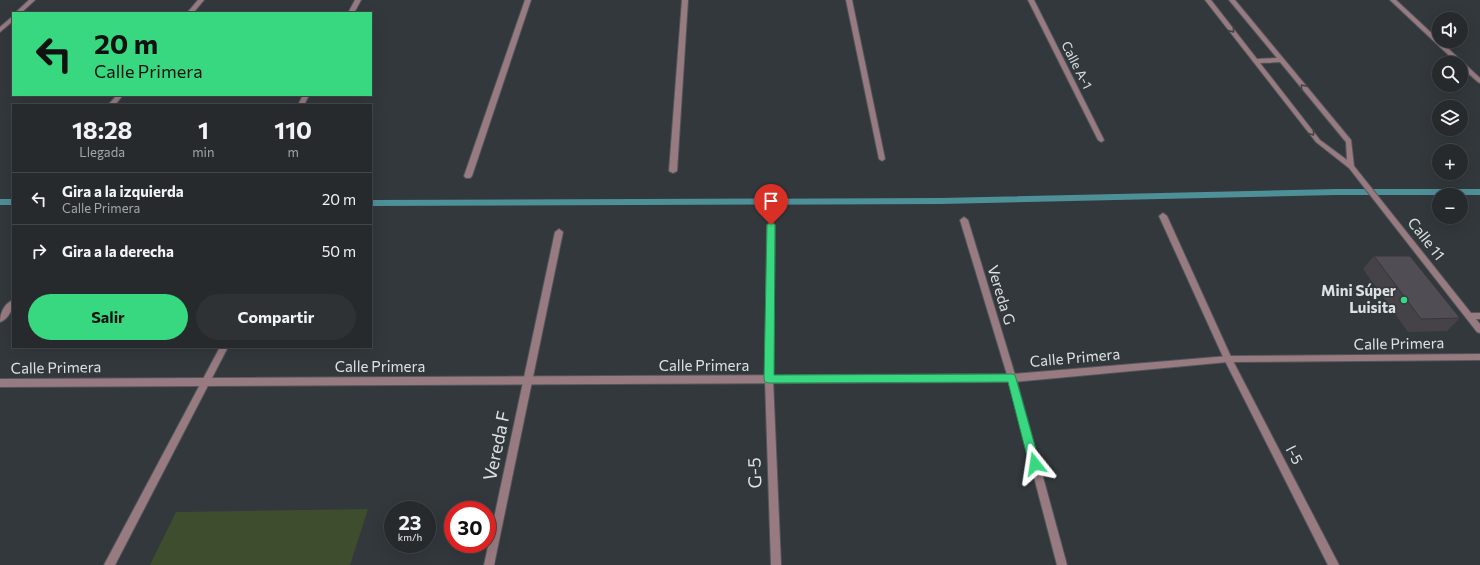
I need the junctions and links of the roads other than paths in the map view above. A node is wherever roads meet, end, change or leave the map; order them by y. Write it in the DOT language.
graph roads {
  1 [pos="32,0"];
  2 [pos="201,0"];
  3 [pos="358,0"];
  4 [pos="528,0"];
  5 [pos="686,0"];
  6 [pos="849,0"];
  7 [pos="1031,0"];
  8 [pos="1208,0"];
  9 [pos="1232,0"];
  10 [pos="1393,0"];
  11 [pos="19,12"];
  12 [pos="191,12"];
  13 [pos="352,12"];
  14 [pos="12,19"];
  15 [pos="0,30"];
  16 [pos="1256,60"];
  17 [pos="1281,60"];
  18 [pos="1480,80"];
  19 [pos="119,96"];
  20 [pos="112,104"];
  21 [pos="1101,140"];
  22 [pos="882,159"];
  23 [pos="1351,166"];
  24 [pos="673,171"];
  25 [pos="468,176"];
  26 [pos="1163,216"];
  27 [pos="964,220"];
  28 [pos="771,225"];
  29 [pos="559,232"];
  30 [pos="12,304"];
  31 [pos="1469,316"];
  32 [pos="1480,316"];
  33 [pos="0,319"];
  34 [pos="1480,330"];
  35 [pos="223,348"];
  36 [pos="1480,357"];
  37 [pos="1228,359"];
  38 [pos="1012,378"];
  39 [pos="769,379"];
  40 [pos="205,381"];
  41 [pos="528,381"];
  42 [pos="0,383"];
  43 [pos="109,565"];
  44 [pos="489,565"];
  45 [pos="776,565"];
  46 [pos="1062,565"];
  47 [pos="1334,565"];
  1 -- 11 [label="street"];
  2 -- 12 [label="street"];
  3 -- 13 [label="street"];
  4 -- 25 [label="street"];
  5 -- 24 [label="street"];
  6 -- 22 [label="street"];
  7 -- 21 [label="street, Calle A-1"];
  8 -- 16 [label="street, Calle 11, one-way"];
  9 -- 17 [label="street"];
  10 -- 18 [label="street"];
  14 -- 15 [label="street"];
  16 -- 17 [label="street"];
  16 -- 23 [label="street, Calle 11, one-way"];
  23 -- 17 [label="street, one-way"];
  19 -- 20 [label="street"];
  23 -- 31 [label="street, Calle 11"];
  26 -- 37 [label="street, I-5"];
  27 -- 38 [label="street, Vereda G"];
  28 -- 39 [label="street, G-5"];
  29 -- 41 [label="street, Vereda F"];
  30 -- 33 [label="street"];
  31 -- 32 [label="street"];
  31 -- 34 [label="street, Calle 11"];
  35 -- 40 [label="street"];
  36 -- 37 [label="street, Calle Primera"];
  37 -- 38 [label="street, Calle Primera"];
  37 -- 47 [label="street, I-5"];
  38 -- 39 [label="street, Calle Primera"];
  38 -- 46 [label="street, Vereda G"];
  39 -- 41 [label="street, Calle Primera"];
  39 -- 45 [label="street, G-5"];
  40 -- 41 [label="street, Calle Primera"];
  40 -- 42 [label="street, Calle Primera"];
  40 -- 43 [label="street"];
  41 -- 44 [label="street, Vereda F"];
}
